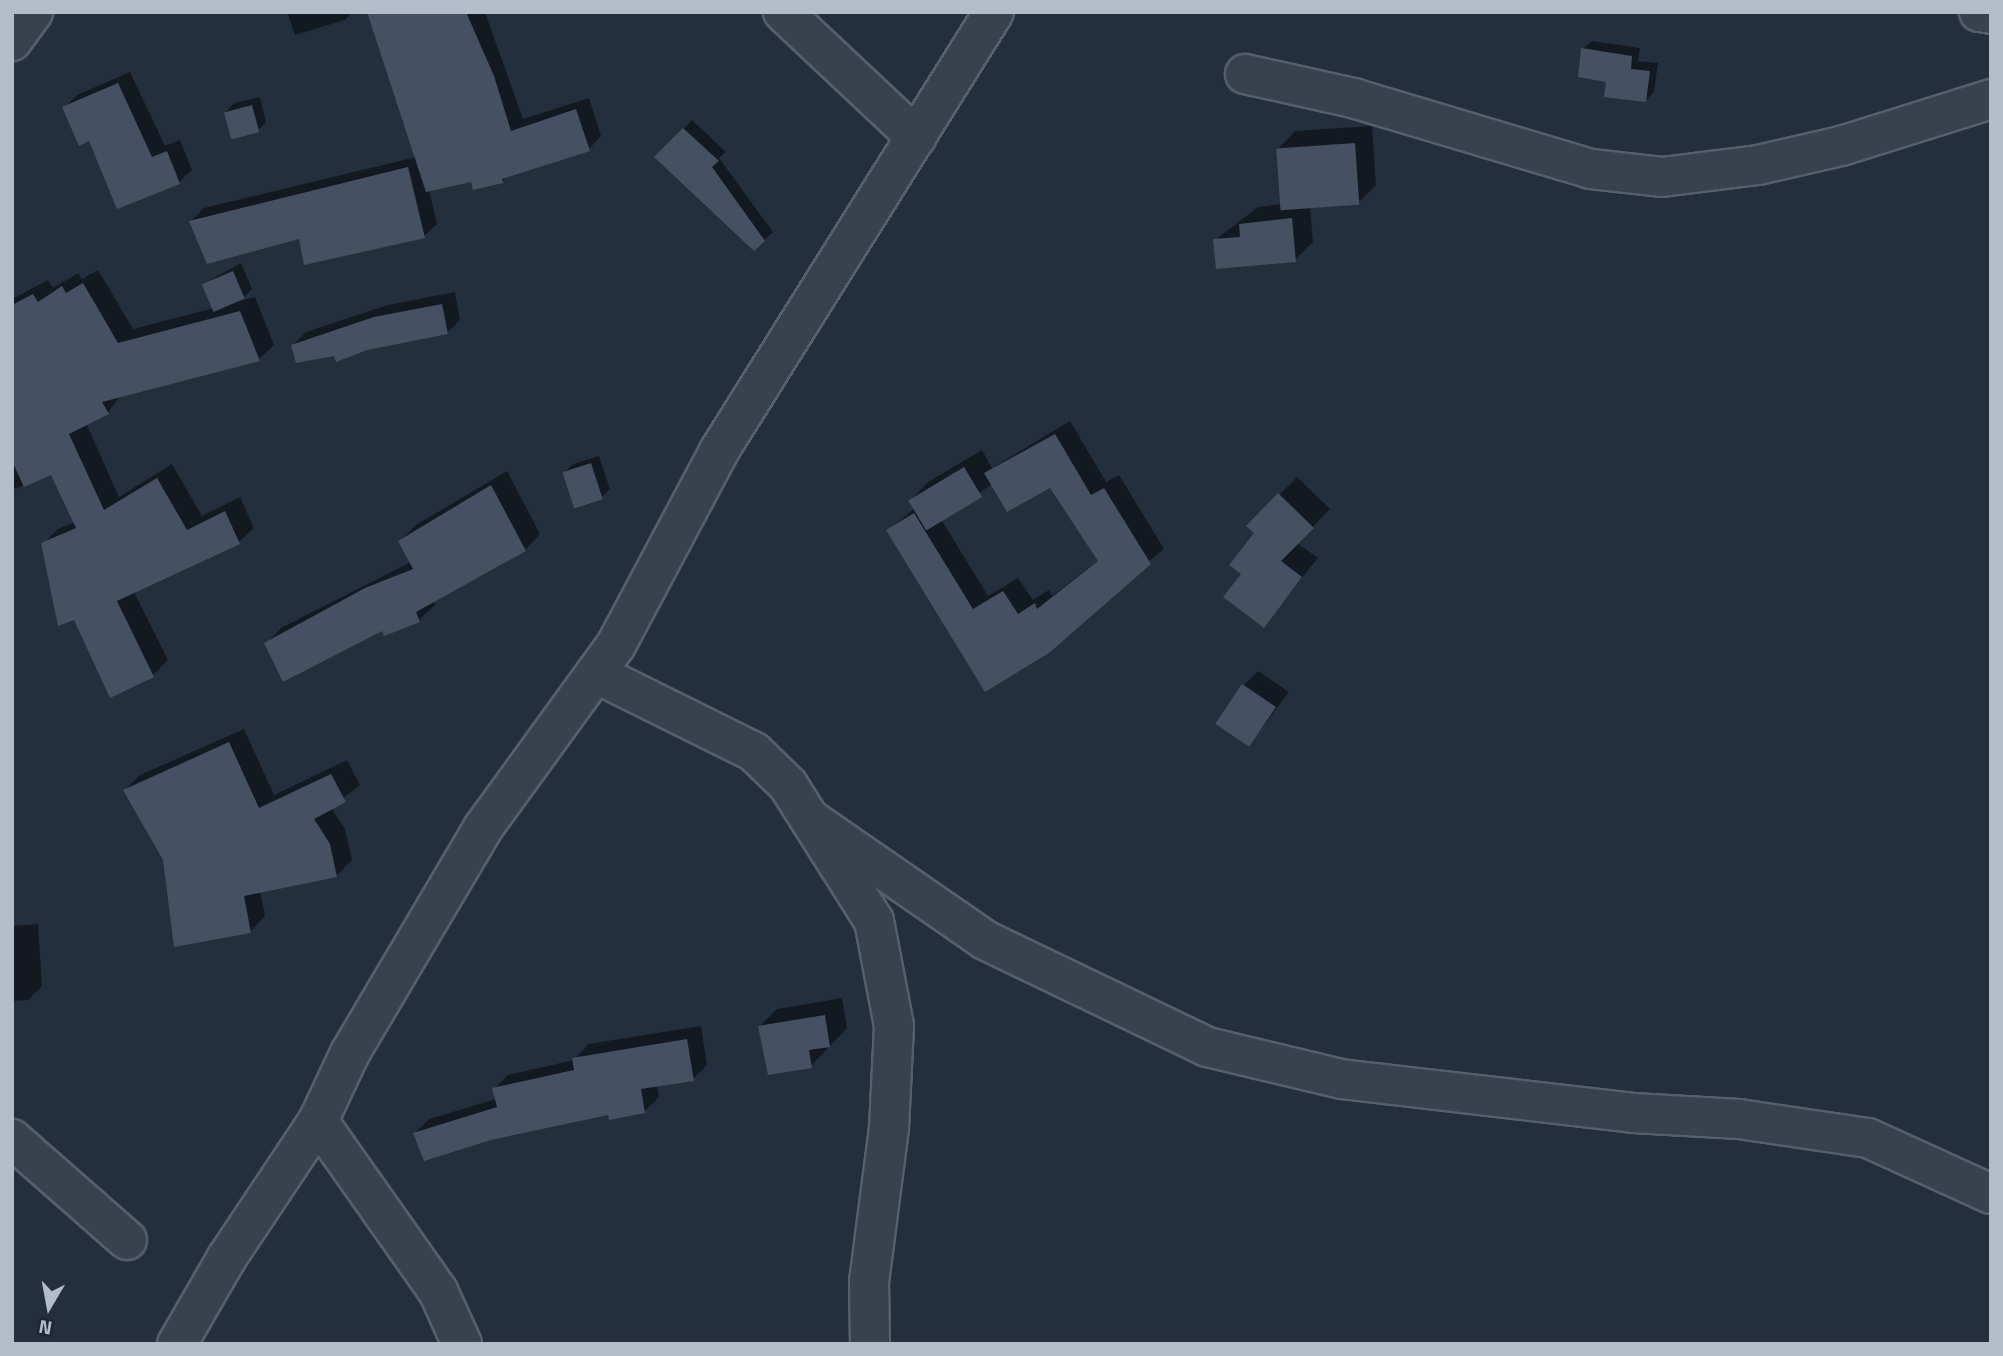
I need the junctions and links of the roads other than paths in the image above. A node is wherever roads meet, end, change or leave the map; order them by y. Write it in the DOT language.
graph roads {
  1 [pos="33,12"];
  2 [pos="783,12"];
  3 [pos="994,12"];
  4 [pos="1979,12"];
  5 [pos="1991,14"];
  6 [pos="12,41"];
  7 [pos="1245,74"];
  8 [pos="1991,99"];
  9 [pos="916,137"];
  10 [pos="597,674"];
  11 [pos="813,821"];
  12 [pos="318,1121"];
  13 [pos="12,1139"];
  14 [pos="1991,1194"];
  15 [pos="127,1240"];
  16 [pos="177,1344"];
  17 [pos="462,1344"];
  18 [pos="870,1344"];
  1 -- 6 [label="street"];
  2 -- 9 [label="street"];
  3 -- 9 [label="street"];
  4 -- 5 [label="street"];
  7 -- 8 [label="street"];
  9 -- 10 [label="street"];
  10 -- 11 [label="street"];
  10 -- 12 [label="street"];
  11 -- 14 [label="street"];
  11 -- 18 [label="street"];
  12 -- 16 [label="street"];
  12 -- 17 [label="street"];
  13 -- 15 [label="street"];
}
